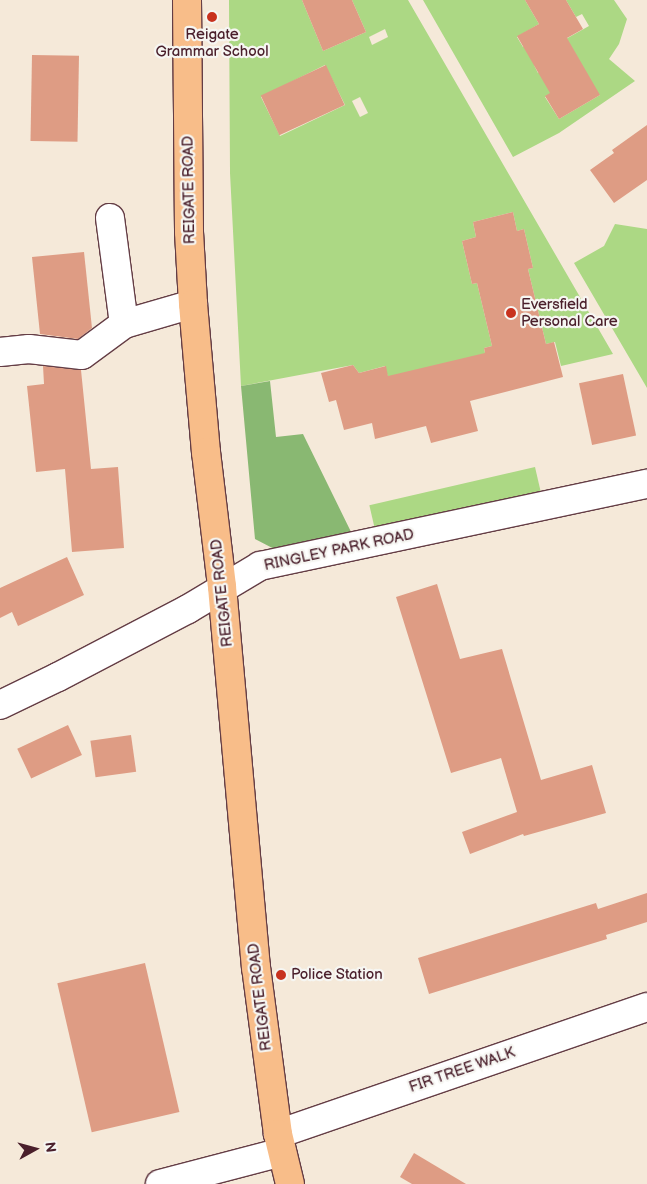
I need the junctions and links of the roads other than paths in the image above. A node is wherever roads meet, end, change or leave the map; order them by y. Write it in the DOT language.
graph roads {
  1 [pos="187,0"];
  2 [pos="110,218"];
  3 [pos="193,304"];
  4 [pos="124,324"];
  5 [pos="0,352"];
  6 [pos="647,484"];
  7 [pos="222,587"];
  8 [pos="0,705"];
  9 [pos="647,1007"];
  10 [pos="280,1143"];
  11 [pos="218,1177"];
  12 [pos="160,1184"];
  13 [pos="290,1184"];
  1 -- 3 [label="main road, REIGATE ROAD"];
  2 -- 4 [label="street"];
  3 -- 4 [label="street"];
  3 -- 7 [label="main road, REIGATE ROAD"];
  4 -- 5 [label="street"];
  6 -- 7 [label="street, RINGLEY PARK ROAD"];
  7 -- 8 [label="street, RINGLEY PARK ROAD"];
  7 -- 10 [label="main road, REIGATE ROAD"];
  9 -- 10 [label="street, FIR TREE WALK"];
  10 -- 11 [label="street, FIR TREE WALK"];
  10 -- 13 [label="main road, REIGATE ROAD"];
  11 -- 12 [label="street, FIR TREE WALK"];
}
